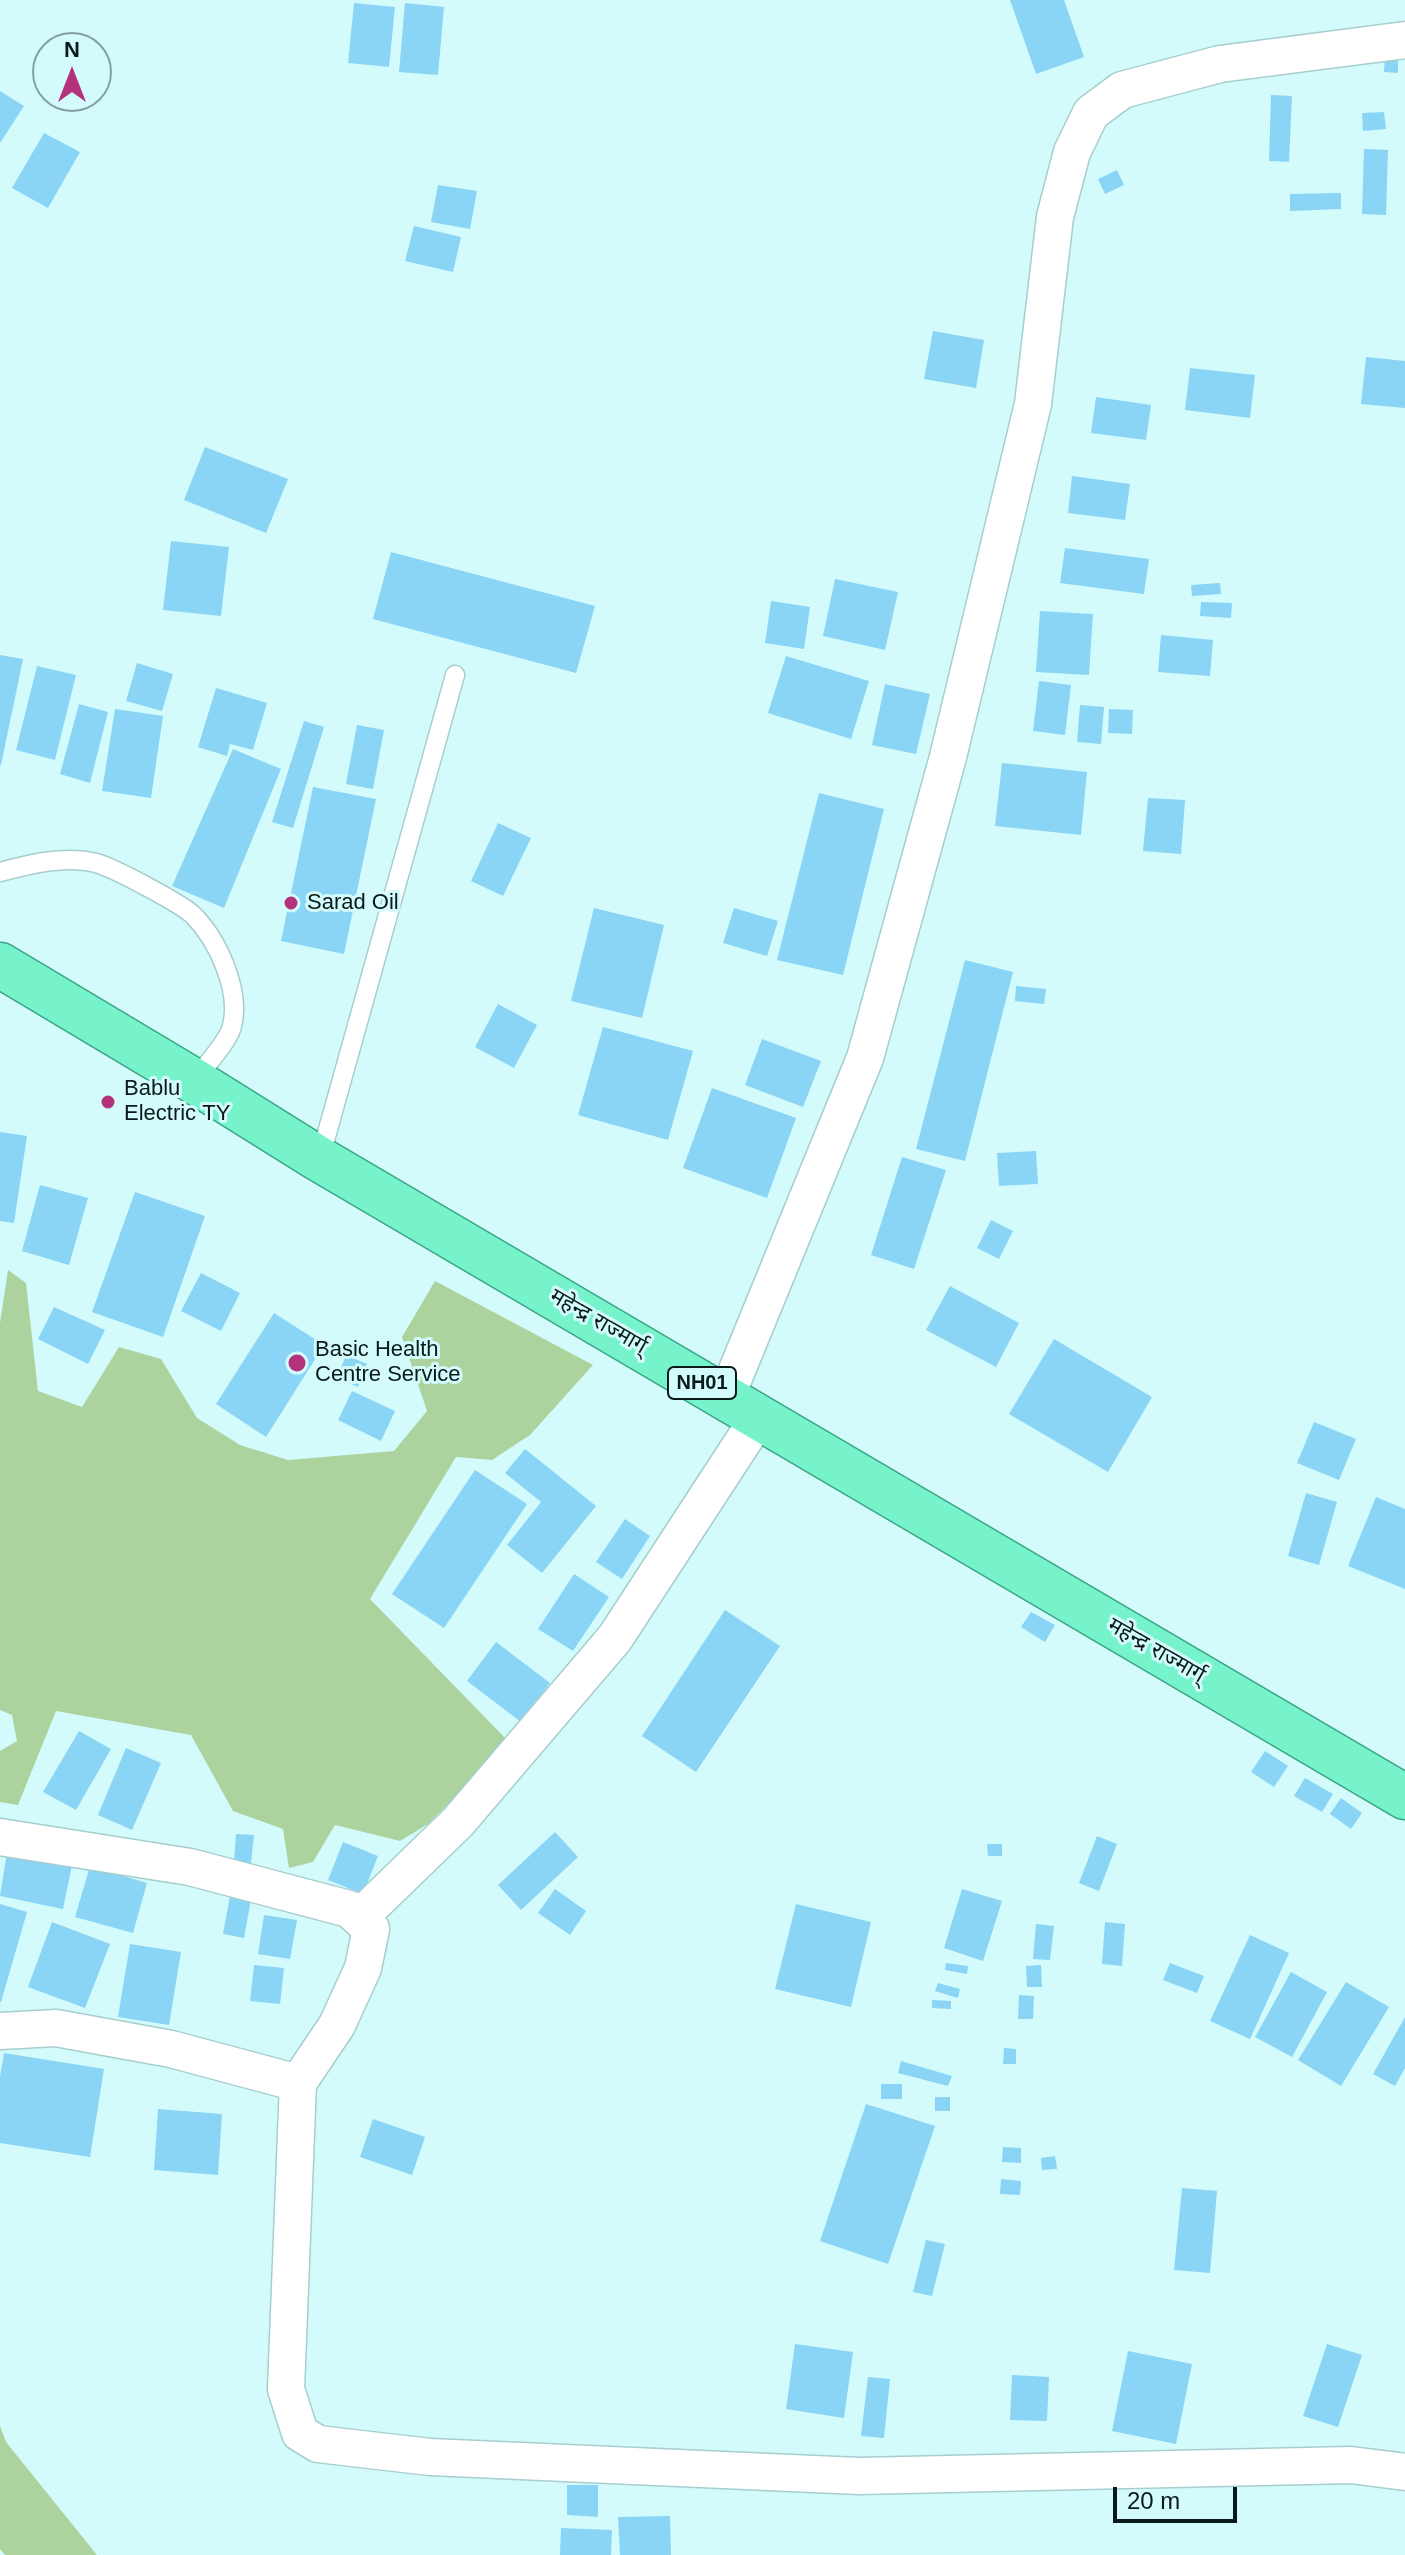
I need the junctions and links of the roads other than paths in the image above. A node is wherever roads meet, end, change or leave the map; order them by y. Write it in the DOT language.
graph roads {
  1 [pos="1405,40"];
  2 [pos="455,675"];
  3 [pos="0,872"];
  4 [pos="0,965"];
  5 [pos="194,1081"];
  6 [pos="319,1159"];
  7 [pos="742,1407"];
  8 [pos="1405,1797"];
  9 [pos="0,1837"];
  10 [pos="359,1918"];
  11 [pos="0,2031"];
  12 [pos="298,2083"];
  13 [pos="1405,2472"];
  1 -- 7 [label="street"];
  2 -- 6 [label="lane"];
  3 -- 5 [label="lane"];
  4 -- 5 [label="highway, महेन्द्र राज्मार्ग् / NH01"];
  5 -- 6 [label="highway, महेन्द्र राज्मार्ग् / NH01"];
  6 -- 7 [label="highway, महेन्द्र राज्मार्ग् / NH01"];
  7 -- 8 [label="highway, महेन्द्र राज्मार्ग् / NH01"];
  7 -- 10 [label="street"];
  9 -- 10 [label="street"];
  10 -- 12 [label="street"];
  11 -- 12 [label="street"];
  12 -- 13 [label="street"];
}
